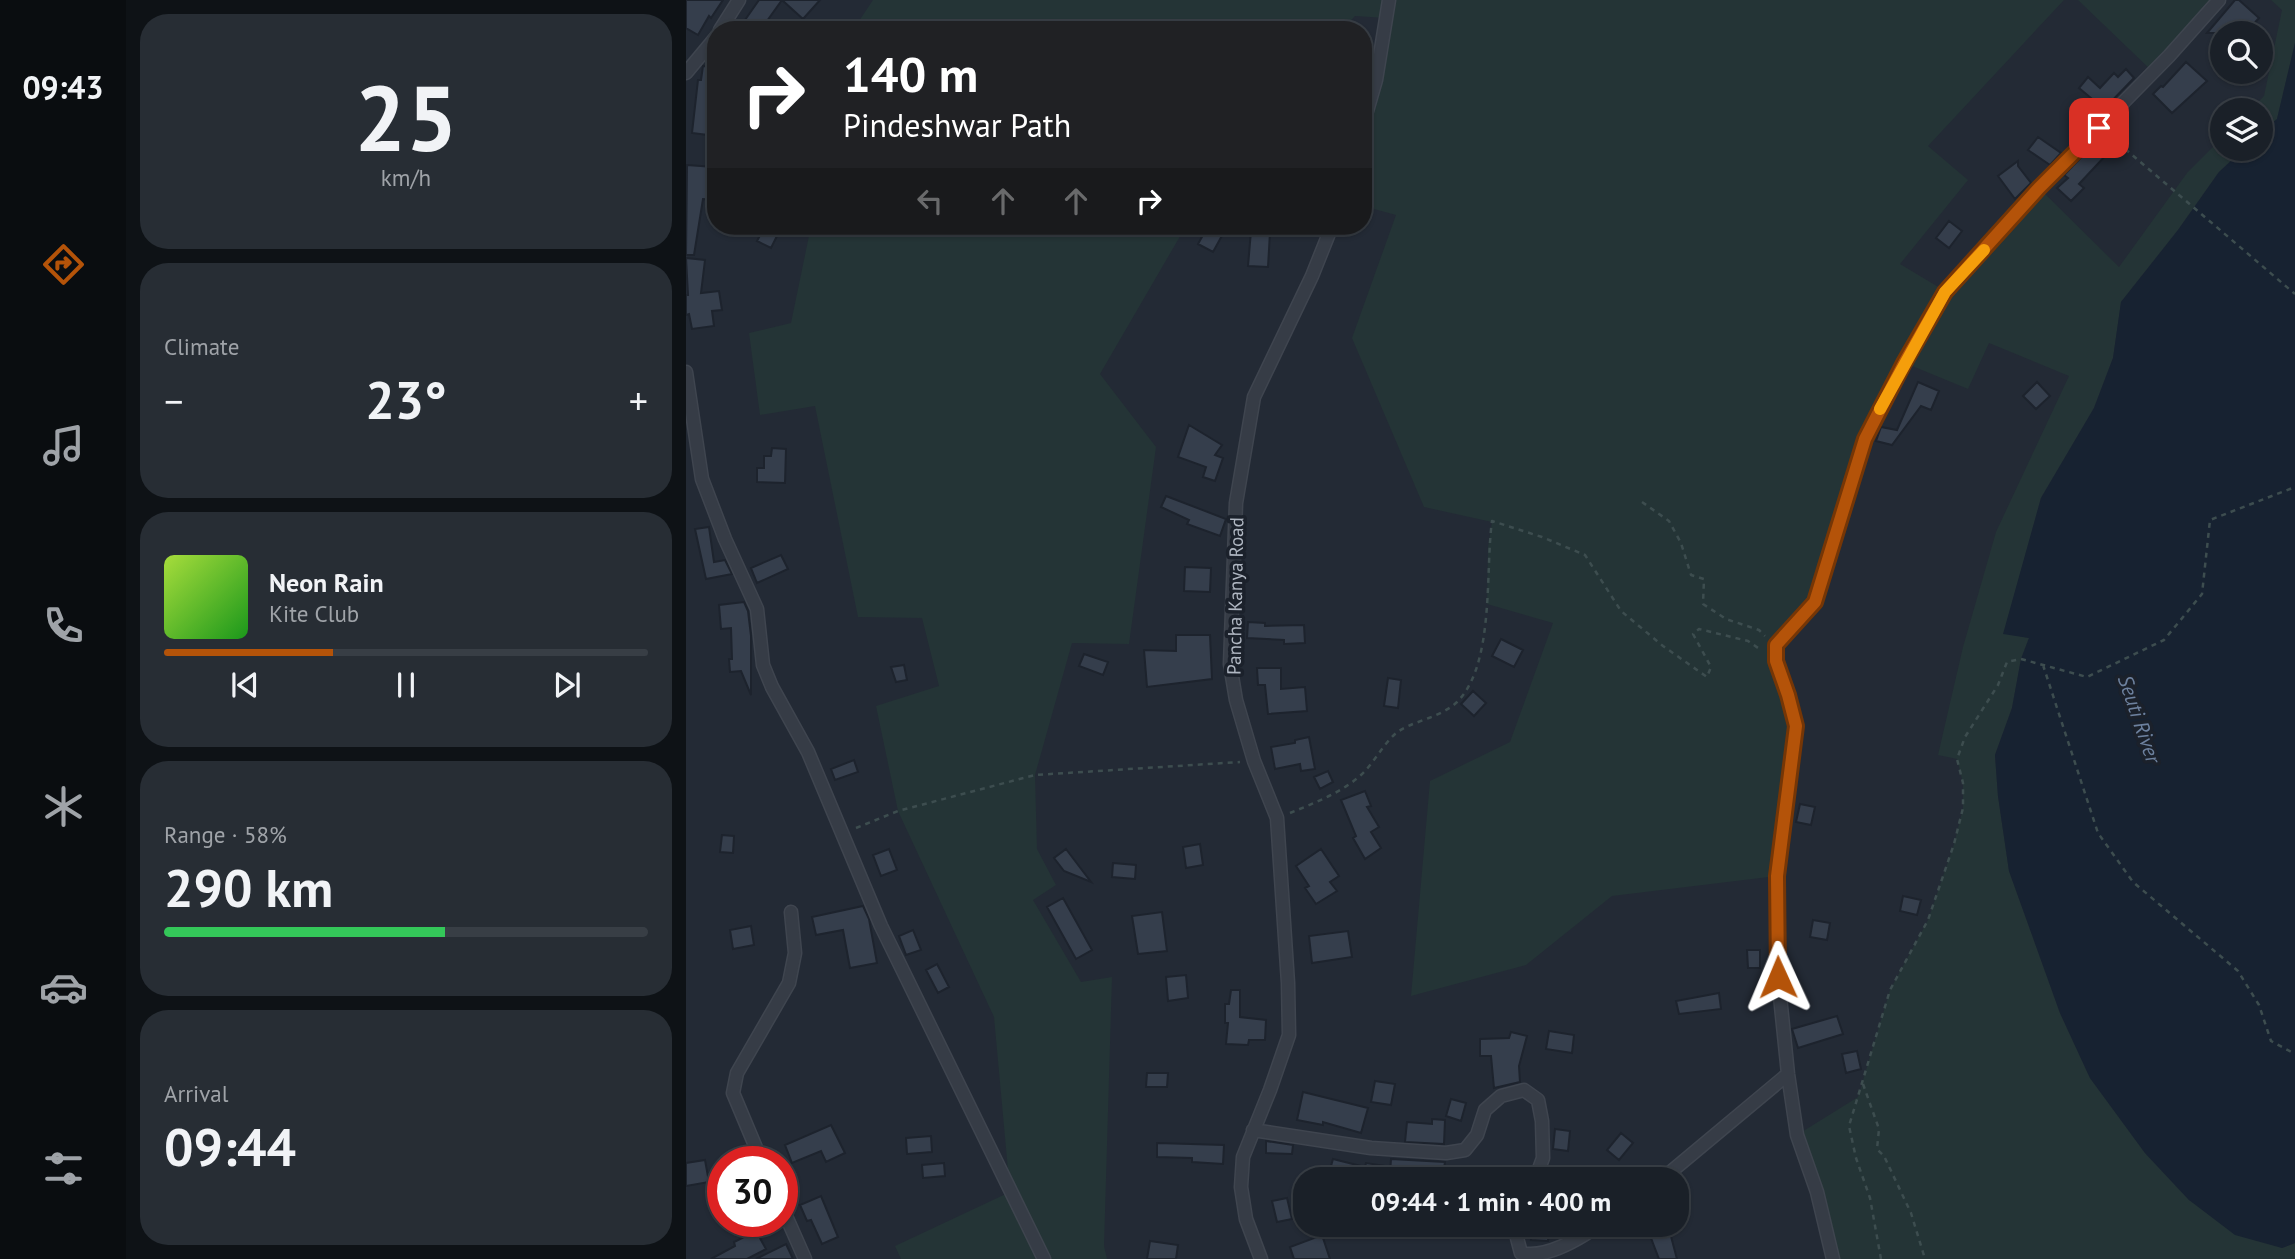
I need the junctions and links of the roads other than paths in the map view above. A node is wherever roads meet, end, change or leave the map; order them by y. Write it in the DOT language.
graph roads {
  1 [pos="739,0"];
  2 [pos="1389,0"];
  3 [pos="2219,0"];
  4 [pos="726,21"];
  5 [pos="707,48"];
  6 [pos="686,73"];
  7 [pos="1372,94"];
  8 [pos="1328,235"];
  9 [pos="686,372"];
  10 [pos="792,912"];
  11 [pos="1788,1074"];
  12 [pos="1253,1130"];
  13 [pos="755,1146"];
  14 [pos="1540,1167"];
  15 [pos="1677,1167"];
  16 [pos="795,1237"];
  17 [pos="1517,1237"];
  18 [pos="1582,1237"];
  19 [pos="805,1259"];
  20 [pos="1044,1259"];
  21 [pos="1261,1259"];
  22 [pos="1833,1259"];
  1 -- 4 [label="street"];
  2 -- 7 [label="street"];
  3 -- 11 [label="street"];
  5 -- 6 [label="street"];
  8 -- 12 [label="street, Pancha Kanya Road"];
  9 -- 20 [label="street"];
  10 -- 13 [label="street"];
  11 -- 15 [label="street"];
  11 -- 22 [label="street"];
  12 -- 14 [label="street"];
  12 -- 21 [label="street, Pancha Kanya Road"];
  16 -- 19 [label="street"];
  17 -- 18 [label="street"];
}
